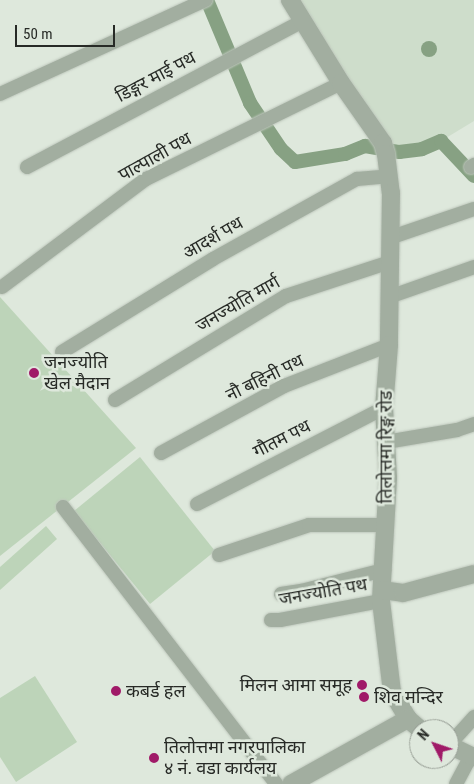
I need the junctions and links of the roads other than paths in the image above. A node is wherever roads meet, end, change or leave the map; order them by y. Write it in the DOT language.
graph roads {
  1 [pos="205,0"];
  2 [pos="290,0"];
  3 [pos="303,21"];
  4 [pos="341,82"];
  5 [pos="0,94"];
  6 [pos="27,167"];
  7 [pos="390,176"];
  8 [pos="474,210"];
  9 [pos="389,238"];
  10 [pos="390,262"];
  11 [pos="474,267"];
  12 [pos="2,287"];
  13 [pos="389,296"];
  14 [pos="388,345"];
  15 [pos="62,352"];
  16 [pos="115,400"];
  17 [pos="384,408"];
  18 [pos="474,424"];
  19 [pos="386,442"];
  20 [pos="161,453"];
  21 [pos="197,504"];
  22 [pos="63,507"];
  23 [pos="386,525"];
  24 [pos="219,555"];
  25 [pos="384,570"];
  26 [pos="474,574"];
  27 [pos="281,594"];
  28 [pos="381,595"];
  29 [pos="271,620"];
  30 [pos="474,717"];
  31 [pos="411,719"];
  32 [pos="409,726"];
  33 [pos="459,734"];
  34 [pos="459,750"];
  35 [pos="473,756"];
  36 [pos="276,784"];
  37 [pos="291,784"];
  38 [pos="456,784"];
  1 -- 5 [label="street"];
  2 -- 3 [label="street, तिलोत्तमा रिङ्ग रोड"];
  3 -- 4 [label="street, तिलोत्तमा रिङ्ग रोड"];
  3 -- 6 [label="street, डिङ्गर माई पथ"];
  4 -- 7 [label="street, तिलोत्तमा रिङ्ग रोड"];
  4 -- 12 [label="street, पाल्पाली पथ"];
  7 -- 9 [label="street, तिलोत्तमा रिङ्ग रोड"];
  7 -- 15 [label="street, आदर्श पथ"];
  8 -- 9 [label="street"];
  9 -- 10 [label="street, तिलोत्तमा रिङ्ग रोड"];
  10 -- 13 [label="street, तिलोत्तमा रिङ्ग रोड"];
  10 -- 16 [label="street, जनज्योति मार्ग"];
  11 -- 13 [label="street"];
  13 -- 14 [label="street, तिलोत्तमा रिङ्ग रोड"];
  14 -- 17 [label="street, तिलोत्तमा रिङ्ग रोड"];
  14 -- 20 [label="street, नौ बहिनी पथ"];
  17 -- 19 [label="street, तिलोत्तमा रिङ्ग रोड"];
  17 -- 21 [label="street, गौतम पथ"];
  18 -- 19 [label="street"];
  19 -- 23 [label="street, तिलोत्तमा रिङ्ग रोड"];
  22 -- 36 [label="street"];
  23 -- 24 [label="street"];
  23 -- 25 [label="street, तिलोत्तमा रिङ्ग रोड"];
  25 -- 27 [label="street"];
  25 -- 28 [label="street, तिलोत्तमा रिङ्ग रोड"];
  26 -- 28 [label="street"];
  28 -- 29 [label="street, जनज्योति पथ"];
  28 -- 31 [label="street, तिलोत्तमा रिङ्ग रोड"];
  30 -- 33 [label="street"];
  32 -- 37 [label="street"];
  34 -- 35 [label="street"];
  35 -- 38 [label="street"];
}
